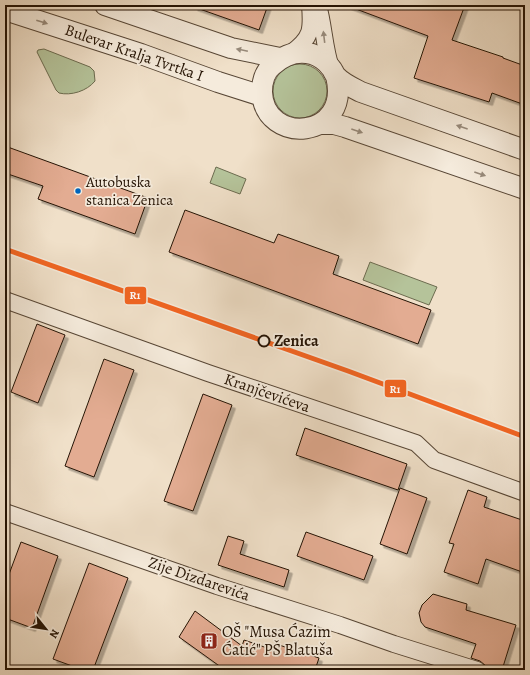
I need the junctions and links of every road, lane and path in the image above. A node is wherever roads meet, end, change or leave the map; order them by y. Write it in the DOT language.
graph roads {
  1 [pos="105,5"];
  2 [pos="310,5"];
  3 [pos="318,5"];
  4 [pos="5,10"];
  5 [pos="286,56"];
  6 [pos="334,72"];
  7 [pos="262,96"];
  8 [pos="319,124"];
  9 [pos="525,150"];
  10 [pos="525,189"];
  11 [pos="5,300"];
  12 [pos="525,493"];
  13 [pos="5,512"];
  14 [pos="477,670"];
  5 -- 1 [label="street, one-way"];
  2 -- 5 [label="street"];
  6 -- 3 [label="street, one-way"];
  4 -- 7 [label="street, Bulevar Kralja Tvrtka I, one-way"];
  5 -- 6 [label="street"];
  5 -- 7 [label="street"];
  6 -- 8 [label="street"];
  9 -- 6 [label="street, one-way"];
  7 -- 8 [label="street"];
  8 -- 10 [label="street, one-way"];
  11 -- 12 [label="street, Kranjčevićeva"];
  13 -- 14 [label="street, Zije Dizdarevića"];
}
